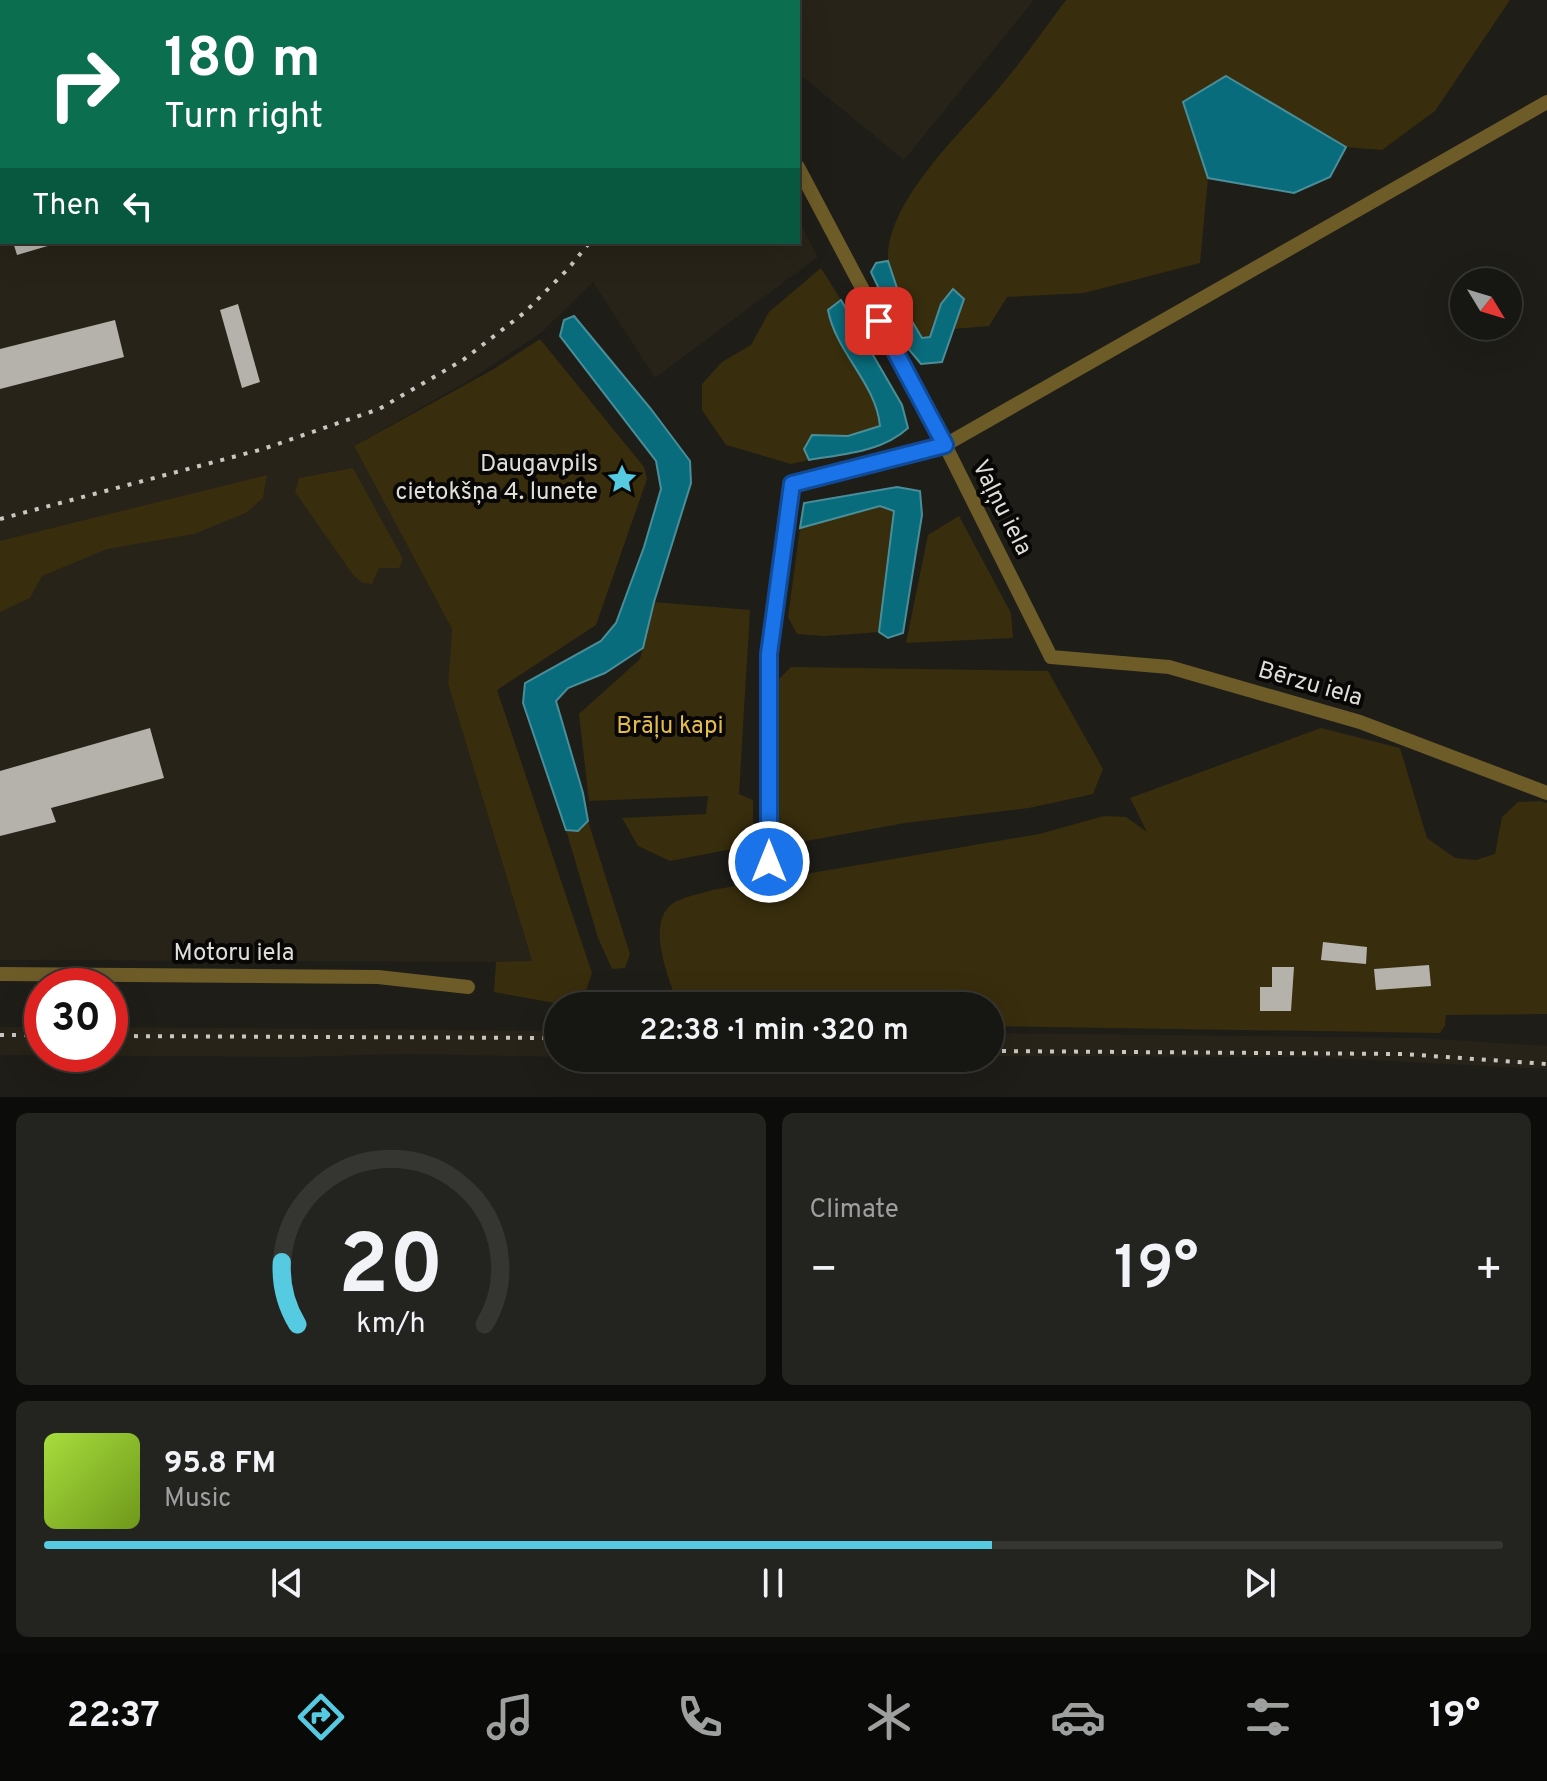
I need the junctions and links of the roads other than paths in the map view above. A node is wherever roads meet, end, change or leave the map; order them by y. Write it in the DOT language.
graph roads {
  1 [pos="1547,102"];
  2 [pos="800,171"];
  3 [pos="945,445"];
  4 [pos="1051,657"];
  5 [pos="1547,793"];
  6 [pos="769,862"];
  7 [pos="0,974"];
  8 [pos="468,987"];
  1 -- 3 [label="street"];
  2 -- 3 [label="street, Vaļņu iela"];
  3 -- 4 [label="street, Vaļņu iela"];
  3 -- 6 [label="street"];
  4 -- 5 [label="street, Bērzu iela"];
  7 -- 8 [label="street, Motoru iela"];
}
